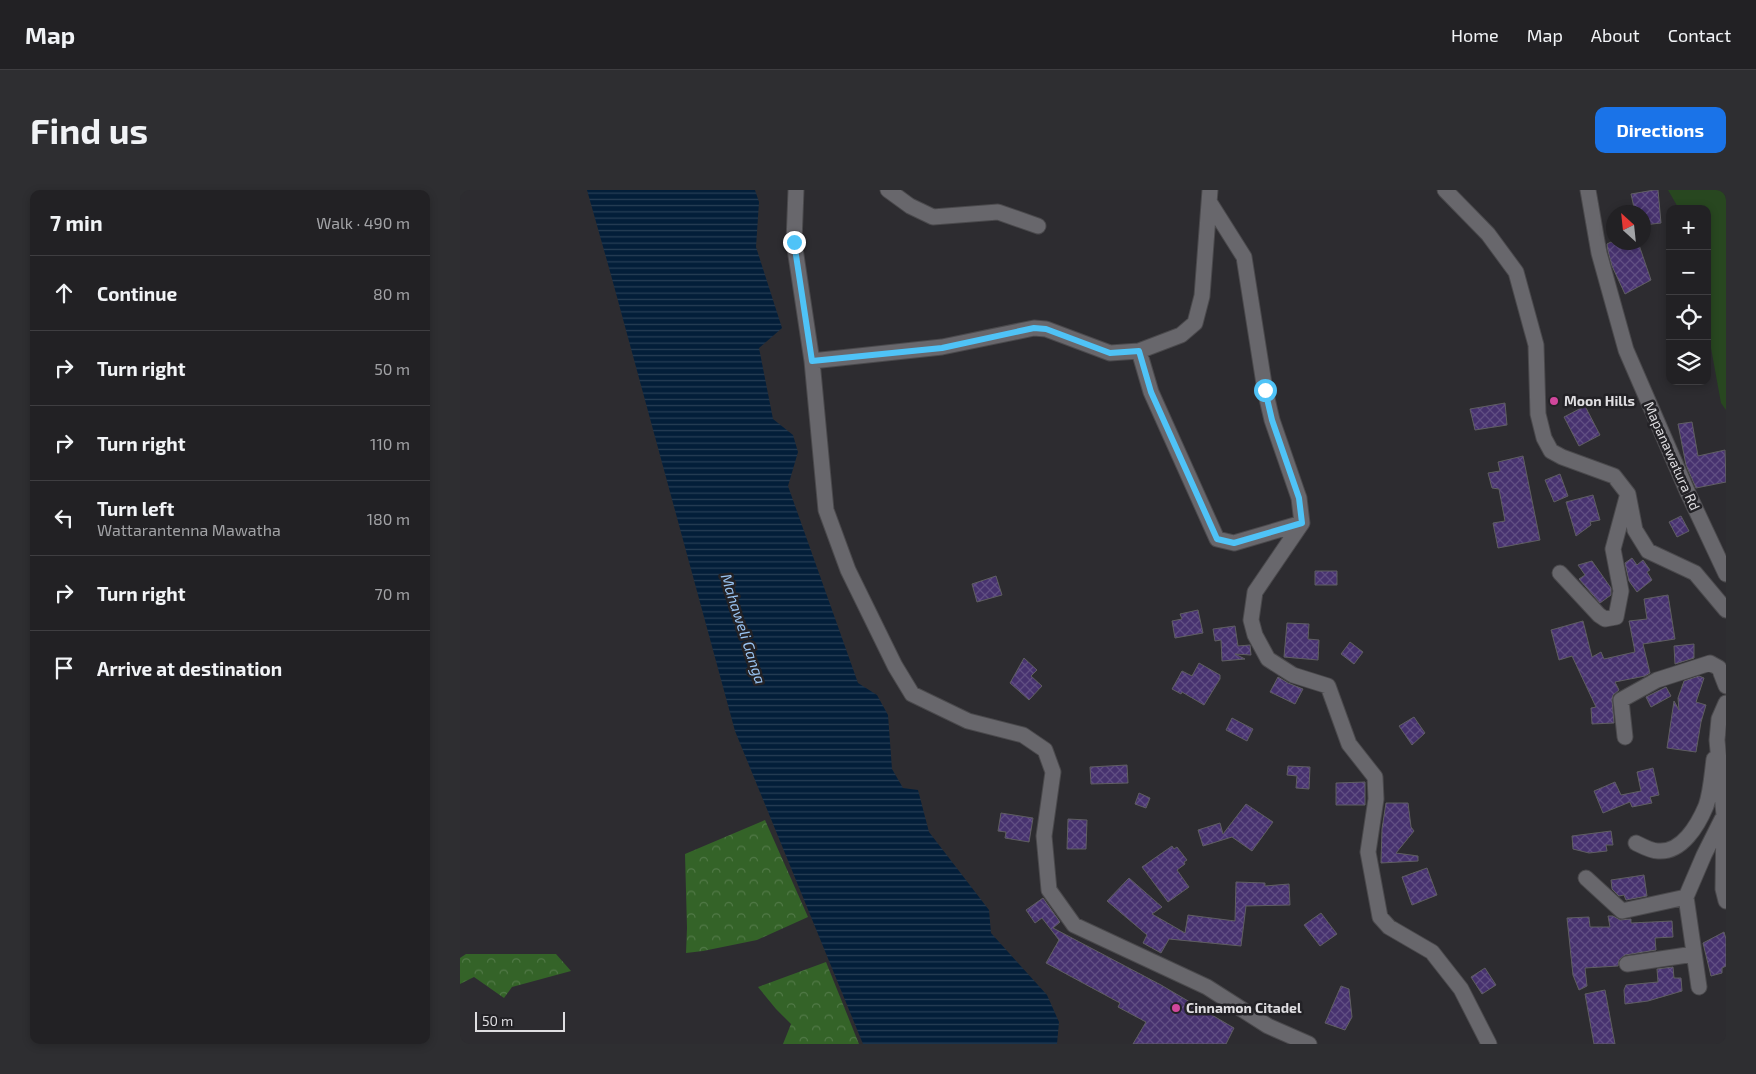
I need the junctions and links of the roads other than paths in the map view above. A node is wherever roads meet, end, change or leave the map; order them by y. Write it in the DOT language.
graph roads {
  1 [pos="796,190"];
  2 [pos="888,190"];
  3 [pos="1445,190"];
  4 [pos="1588,190"];
  5 [pos="1210,197"];
  6 [pos="1038,226"];
  7 [pos="1139,351"];
  8 [pos="812,361"];
  9 [pos="1628,494"];
  10 [pos="1302,523"];
  11 [pos="1560,573"];
  12 [pos="1726,574"];
  13 [pos="1726,610"];
  14 [pos="1726,686"];
  15 [pos="1726,703"];
  16 [pos="1625,736"];
  17 [pos="1718,740"];
  18 [pos="1724,815"];
  19 [pos="1636,843"];
  20 [pos="1586,878"];
  21 [pos="1686,897"];
  22 [pos="1726,901"];
  23 [pos="1694,954"];
  24 [pos="1627,964"];
  25 [pos="1699,987"];
  26 [pos="1309,1044"];
  27 [pos="1489,1044"];
  1 -- 8 [label="street"];
  2 -- 6 [label="street"];
  3 -- 9 [label="street"];
  4 -- 12 [label="street, Mapanawatura Rd"];
  5 -- 7 [label="street"];
  5 -- 10 [label="street"];
  7 -- 8 [label="street"];
  7 -- 10 [label="street"];
  8 -- 26 [label="street"];
  9 -- 11 [label="street"];
  9 -- 13 [label="street"];
  10 -- 27 [label="street"];
  14 -- 16 [label="street"];
  15 -- 17 [label="street"];
  17 -- 18 [label="street"];
  17 -- 19 [label="street"];
  18 -- 21 [label="street"];
  18 -- 22 [label="street"];
  20 -- 21 [label="street"];
  21 -- 23 [label="street"];
  23 -- 24 [label="street"];
  23 -- 25 [label="street"];
}
